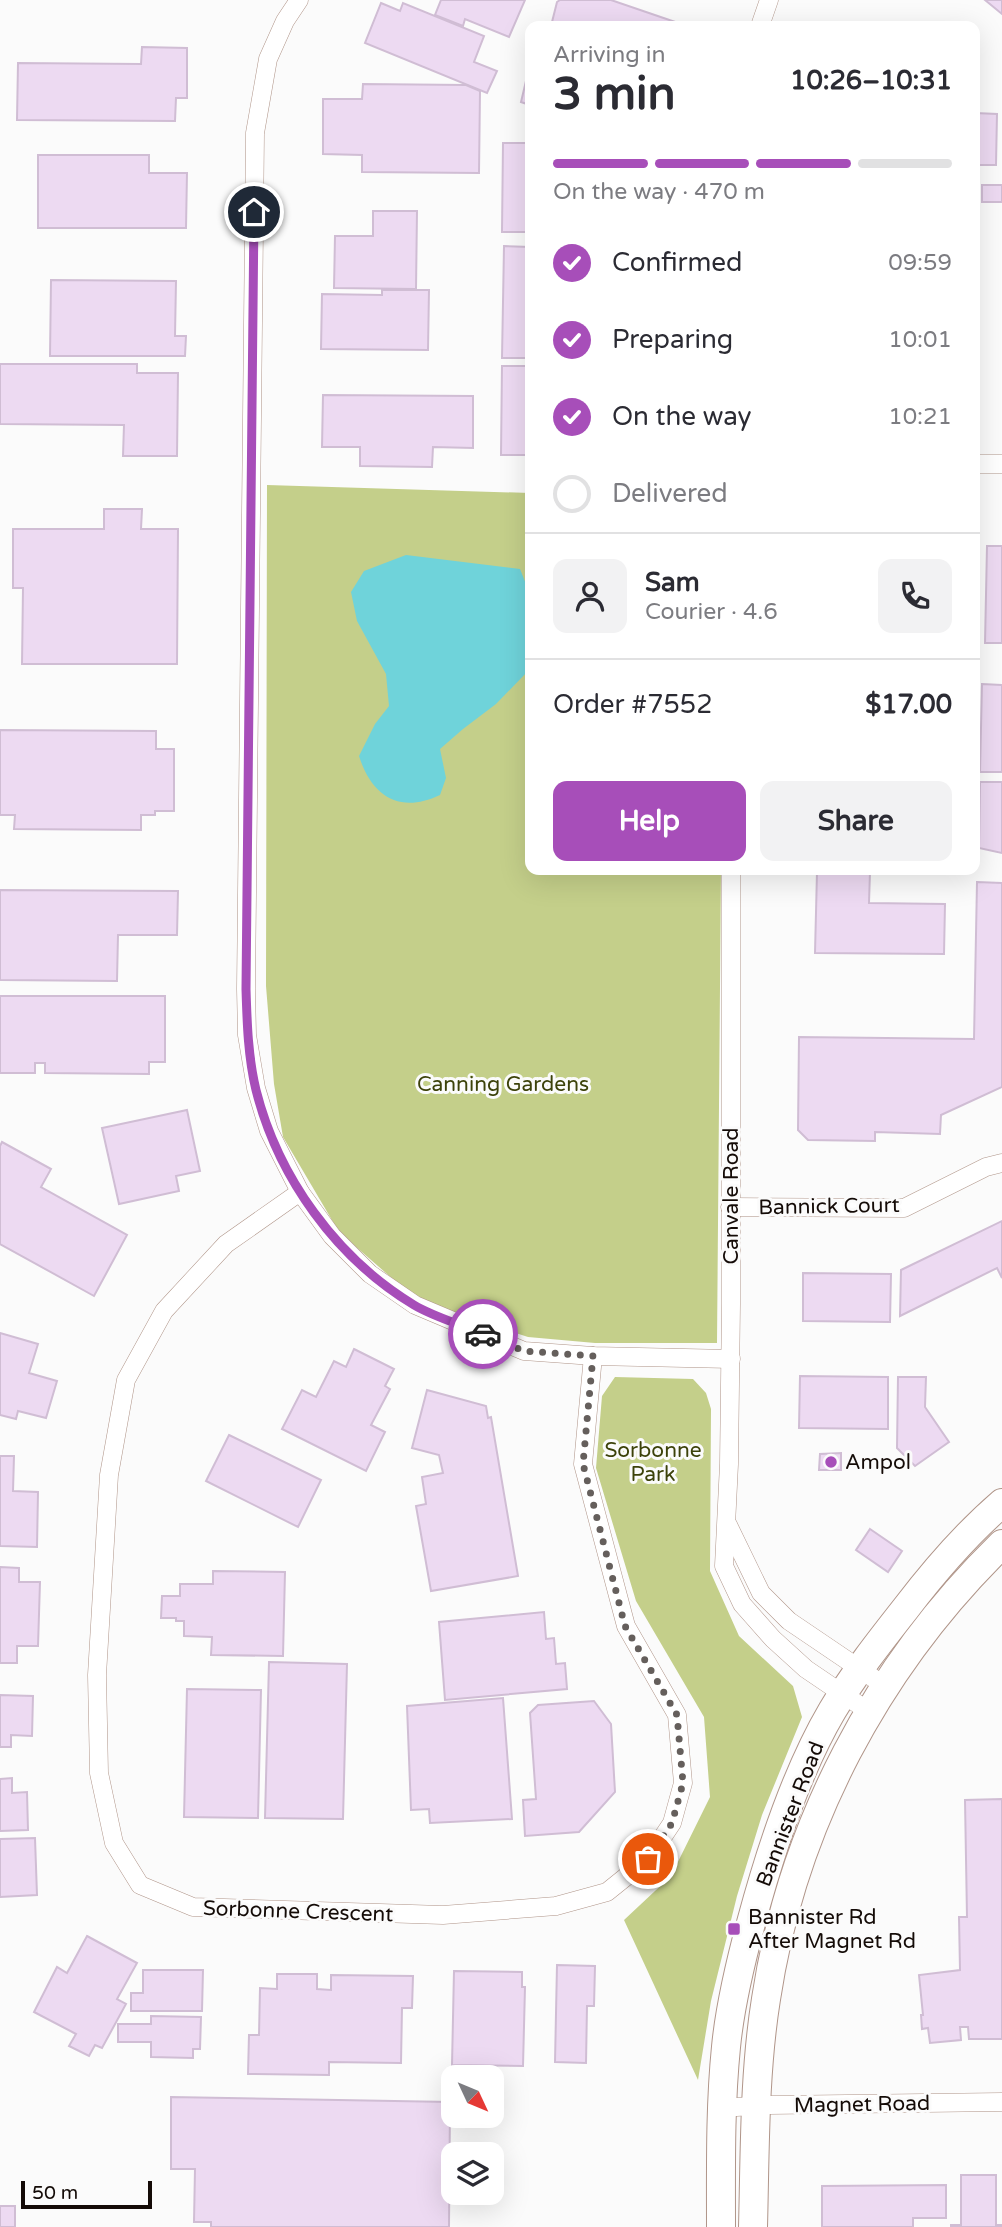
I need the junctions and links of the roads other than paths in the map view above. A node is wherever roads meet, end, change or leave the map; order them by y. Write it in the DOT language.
graph roads {
  1 [pos="299,0"];
  2 [pos="769,0"];
  3 [pos="762,21"];
  4 [pos="980,464"];
  5 [pos="1002,464"];
  6 [pos="731,875"];
  7 [pos="1002,1163"];
  8 [pos="300,1192"];
  9 [pos="730,1207"];
  10 [pos="593,1356"];
  11 [pos="731,1359"];
  12 [pos="1002,1503"];
  13 [pos="726,1522"];
  14 [pos="1002,1544"];
  15 [pos="859,1669"];
  16 [pos="884,1686"];
  17 [pos="842,1694"];
  18 [pos="868,1711"];
  19 [pos="1002,2102"];
  20 [pos="756,2105"];
  21 [pos="722,2108"];
  22 [pos="721,2227"];
  23 [pos="753,2227"];
  1 -- 8 [label="street"];
  2 -- 3 [label="street"];
  4 -- 5 [label="street"];
  6 -- 9 [label="street, Canvale Road"];
  7 -- 9 [label="street, Bannick Court"];
  8 -- 10 [label="street"];
  8 -- 10 [label="street, Sorbonne Crescent"];
  9 -- 11 [label="street, Canvale Road"];
  10 -- 11 [label="street"];
  11 -- 13 [label="street, Canvale Road"];
  12 -- 15 [label="main road, Bannister Road"];
  13 -- 15 [label="street, Canvale Road"];
  13 -- 17 [label="street, Canvale Road"];
  14 -- 16 [label="main road, Bannister Road"];
  15 -- 16 [label="street, Canvale Road"];
  15 -- 17 [label="main road, Bannister Road"];
  16 -- 18 [label="main road, Bannister Road"];
  17 -- 18 [label="street, Canvale Road"];
  17 -- 21 [label="main road, Bannister Road"];
  18 -- 20 [label="main road, Bannister Road"];
  19 -- 20 [label="street, Magnet Road"];
  20 -- 21 [label="street, Magnet Road"];
  20 -- 23 [label="main road, Bannister Road"];
  21 -- 22 [label="main road, Bannister Road"];
}
